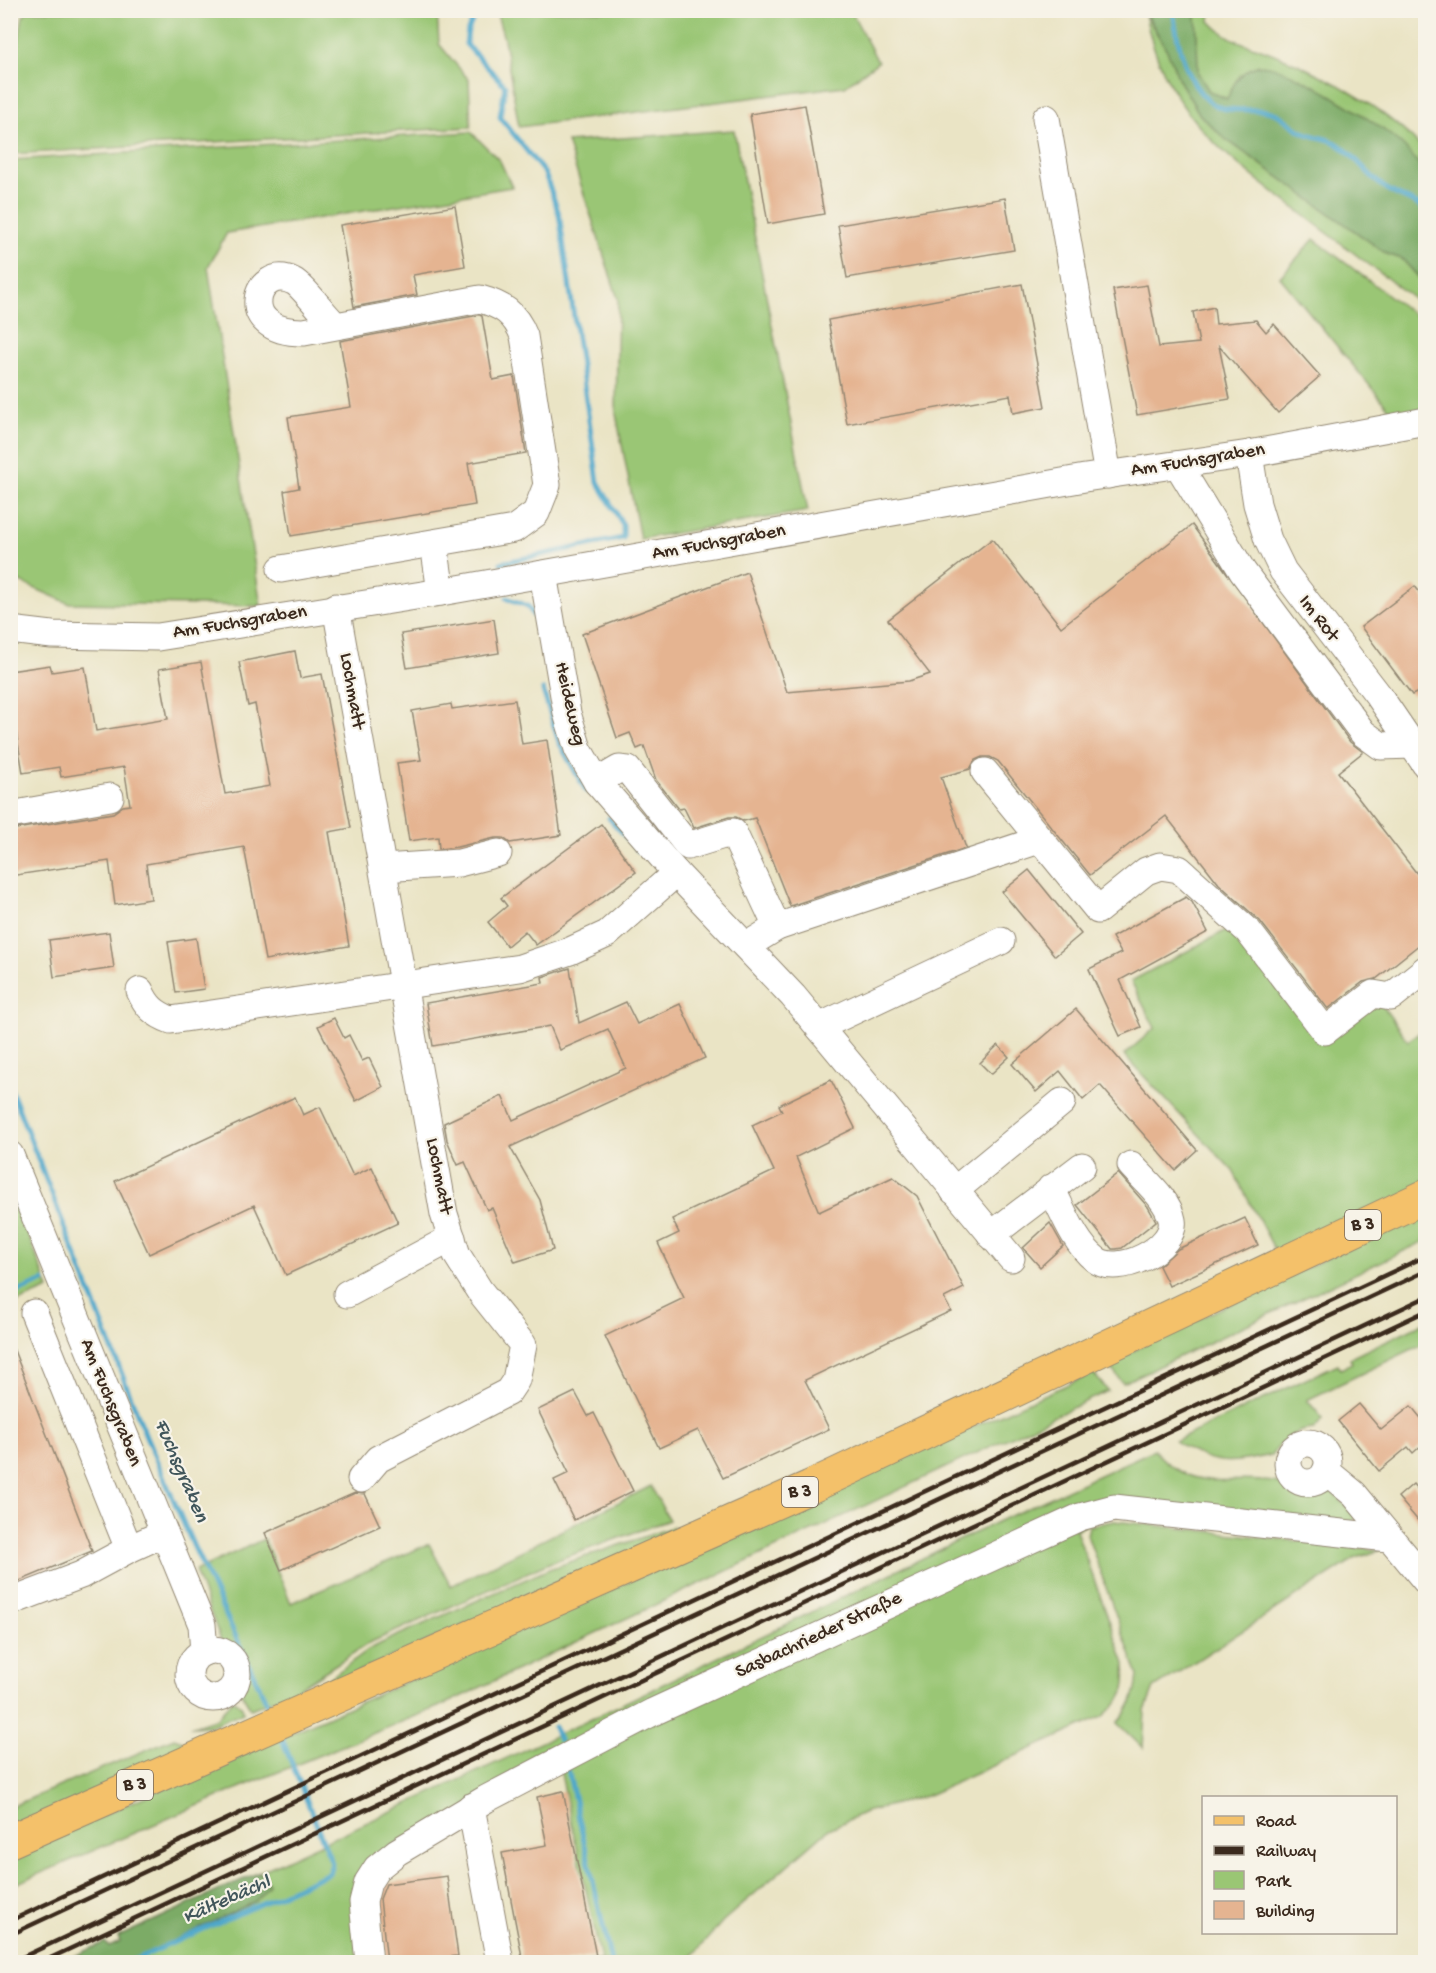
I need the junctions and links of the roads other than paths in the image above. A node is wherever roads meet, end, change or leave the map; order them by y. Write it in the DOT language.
graph roads {
  1 [pos="1046,118"];
  2 [pos="335,326"];
  3 [pos="1425,421"];
  4 [pos="1249,454"];
  5 [pos="1178,465"];
  6 [pos="1108,475"];
  7 [pos="434,544"];
  8 [pos="281,570"];
  9 [pos="543,574"];
  10 [pos="441,592"];
  11 [pos="336,607"];
  12 [pos="10,630"];
  13 [pos="1419,755"];
  14 [pos="985,772"];
  15 [pos="110,797"];
  16 [pos="10,815"];
  17 [pos="1039,840"];
  18 [pos="498,853"];
  19 [pos="677,861"];
  20 [pos="383,868"];
  21 [pos="777,927"];
  22 [pos="1001,941"];
  23 [pos="746,946"];
  24 [pos="1425,969"];
  25 [pos="405,986"];
  26 [pos="140,991"];
  27 [pos="819,1027"];
  28 [pos="1062,1102"];
  29 [pos="10,1155"];
  30 [pos="1131,1165"];
  31 [pos="1082,1166"];
  32 [pos="1051,1188"];
  33 [pos="954,1191"];
  34 [pos="1425,1196"];
  35 [pos="991,1235"];
  36 [pos="452,1238"];
  37 [pos="1011,1258"];
  38 [pos="347,1294"];
  39 [pos="34,1313"];
  40 [pos="1326,1471"];
  41 [pos="361,1479"];
  42 [pos="164,1533"];
  43 [pos="1388,1538"];
  44 [pos="129,1549"];
  45 [pos="1425,1581"];
  46 [pos="10,1602"];
  47 [pos="204,1652"];
  48 [pos="471,1807"];
  49 [pos="10,1840"];
  50 [pos="369,1962"];
  51 [pos="500,1962"];
  1 -- 6 [label="street"];
  2 -- 7 [label="street"];
  3 -- 4 [label="street, Am Fuchsgraben"];
  4 -- 5 [label="street, Am Fuchsgraben"];
  4 -- 13 [label="street, Im Rot"];
  5 -- 6 [label="street, Am Fuchsgraben"];
  5 -- 13 [label="street"];
  6 -- 9 [label="street, Am Fuchsgraben"];
  7 -- 8 [label="street"];
  7 -- 10 [label="street"];
  9 -- 10 [label="street, Am Fuchsgraben"];
  9 -- 19 [label="street, Heideweg"];
  10 -- 11 [label="street, Am Fuchsgraben"];
  11 -- 12 [label="street, Am Fuchsgraben"];
  11 -- 20 [label="street, Lochmatt"];
  14 -- 17 [label="street"];
  15 -- 16 [label="street"];
  17 -- 21 [label="street"];
  17 -- 24 [label="street"];
  18 -- 20 [label="street"];
  19 -- 21 [label="street"];
  19 -- 23 [label="street, Heideweg"];
  19 -- 25 [label="street"];
  20 -- 25 [label="street, Lochmatt"];
  21 -- 23 [label="street"];
  22 -- 27 [label="street"];
  23 -- 27 [label="street, Heideweg"];
  25 -- 26 [label="street"];
  25 -- 36 [label="street, Lochmatt"];
  27 -- 33 [label="street, Heideweg"];
  28 -- 33 [label="street"];
  29 -- 42 [label="street, Am Fuchsgraben"];
  30 -- 32 [label="street"];
  31 -- 32 [label="street"];
  32 -- 35 [label="street"];
  33 -- 35 [label="street, Heideweg"];
  34 -- 49 [label="main road, B 3"];
  35 -- 37 [label="street, Heideweg"];
  36 -- 38 [label="street"];
  36 -- 41 [label="street, Lochmatt"];
  39 -- 44 [label="street"];
  40 -- 43 [label="street"];
  42 -- 44 [label="street"];
  42 -- 47 [label="street, Am Fuchsgraben"];
  43 -- 45 [label="street"];
  43 -- 48 [label="street, Sasbachrieder Straße"];
  44 -- 46 [label="street"];
  48 -- 50 [label="street, Sasbachrieder Straße"];
  48 -- 51 [label="street"];
}
